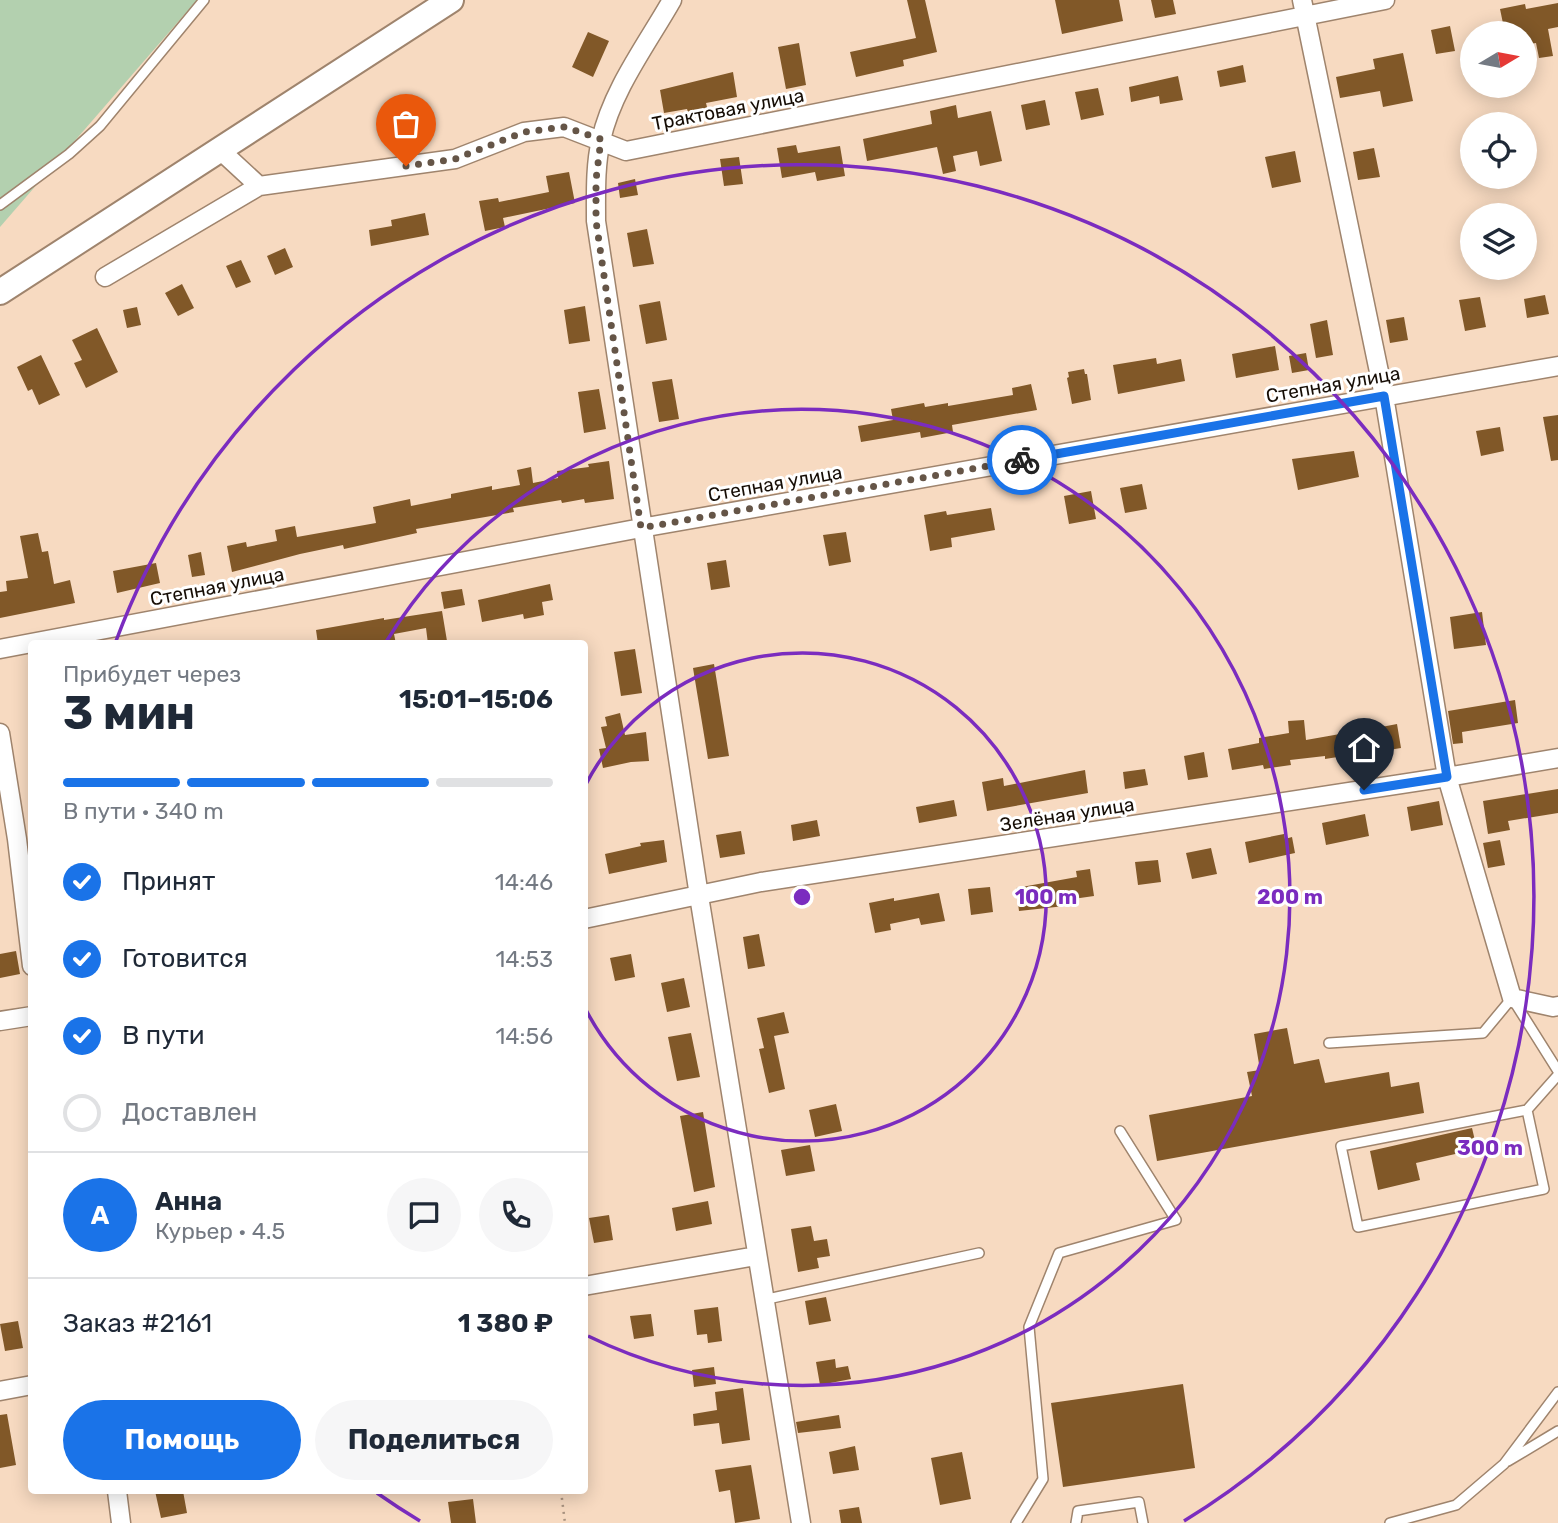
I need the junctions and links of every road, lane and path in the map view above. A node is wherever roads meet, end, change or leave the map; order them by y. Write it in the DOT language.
graph roads {
  1 [pos="204,0"];
  2 [pos="451,0"];
  3 [pos="672,0"];
  4 [pos="1385,0"];
  5 [pos="1304,8"];
  6 [pos="601,139"];
  7 [pos="220,150"];
  8 [pos="259,186"];
  9 [pos="0,205"];
  10 [pos="105,276"];
  11 [pos="0,292"];
  12 [pos="1558,366"];
  13 [pos="1384,396"];
  14 [pos="641,528"];
  15 [pos="48,640"];
  16 [pos="28,644"];
  17 [pos="0,649"];
  18 [pos="0,733"];
  19 [pos="1558,758"];
  20 [pos="1447,777"];
  21 [pos="699,896"];
  22 [pos="588,918"];
  23 [pos="28,930"];
  24 [pos="1512,998"];
  25 [pos="1558,1006"];
  26 [pos="28,1017"];
  27 [pos="0,1021"];
  28 [pos="1329,1043"];
  29 [pos="1558,1073"];
  30 [pos="1527,1110"];
  31 [pos="1120,1131"];
  32 [pos="979,1254"];
  33 [pos="756,1256"];
  34 [pos="588,1285"];
  35 [pos="764,1300"];
  36 [pos="28,1386"];
  37 [pos="0,1391"];
  38 [pos="1558,1392"];
  39 [pos="1558,1431"];
  40 [pos="1504,1464"];
  41 [pos="117,1494"];
  42 [pos="561,1494"];
  43 [pos="121,1523"];
  44 [pos="565,1523"];
  45 [pos="801,1523"];
  46 [pos="1016,1523"];
  47 [pos="1076,1523"];
  48 [pos="1143,1523"];
  49 [pos="1391,1523"];
  1 -- 9 [label="lane"];
  2 -- 7 [label="main road"];
  3 -- 6 [label="street"];
  4 -- 5 [label="street, Трактовая улица"];
  5 -- 6 [label="street, Трактовая улица"];
  5 -- 13 [label="street"];
  6 -- 8 [label="street, Трактовая улица"];
  6 -- 14 [label="street"];
  7 -- 8 [label="street"];
  7 -- 11 [label="main road"];
  8 -- 10 [label="street, Трактовая улица"];
  12 -- 13 [label="street, Степная улица"];
  13 -- 14 [label="street, Степная улица"];
  13 -- 20 [label="street"];
  14 -- 15 [label="street, Степная улица"];
  14 -- 21 [label="street"];
  16 -- 17 [label="street, Степная улица"];
  18 -- 23 [label="street"];
  19 -- 20 [label="street, Зелёная улица"];
  20 -- 21 [label="street, Зелёная улица"];
  20 -- 24 [label="street"];
  21 -- 22 [label="street, Зелёная улица"];
  21 -- 33 [label="street"];
  24 -- 25 [label="street"];
  24 -- 28 [label="lane"];
  24 -- 29 [label="lane"];
  26 -- 27 [label="street"];
  29 -- 30 [label="lane"];
  30 -- 30 [label="lane"];
  31 -- 46 [label="lane"];
  32 -- 35 [label="lane"];
  33 -- 34 [label="street"];
  33 -- 35 [label="street"];
  35 -- 45 [label="street"];
  36 -- 37 [label="street"];
  38 -- 40 [label="lane"];
  39 -- 40 [label="lane"];
  40 -- 49 [label="lane"];
  41 -- 43 [label="street"];
  42 -- 44 [label="path"];
  47 -- 48 [label="lane"];
}
